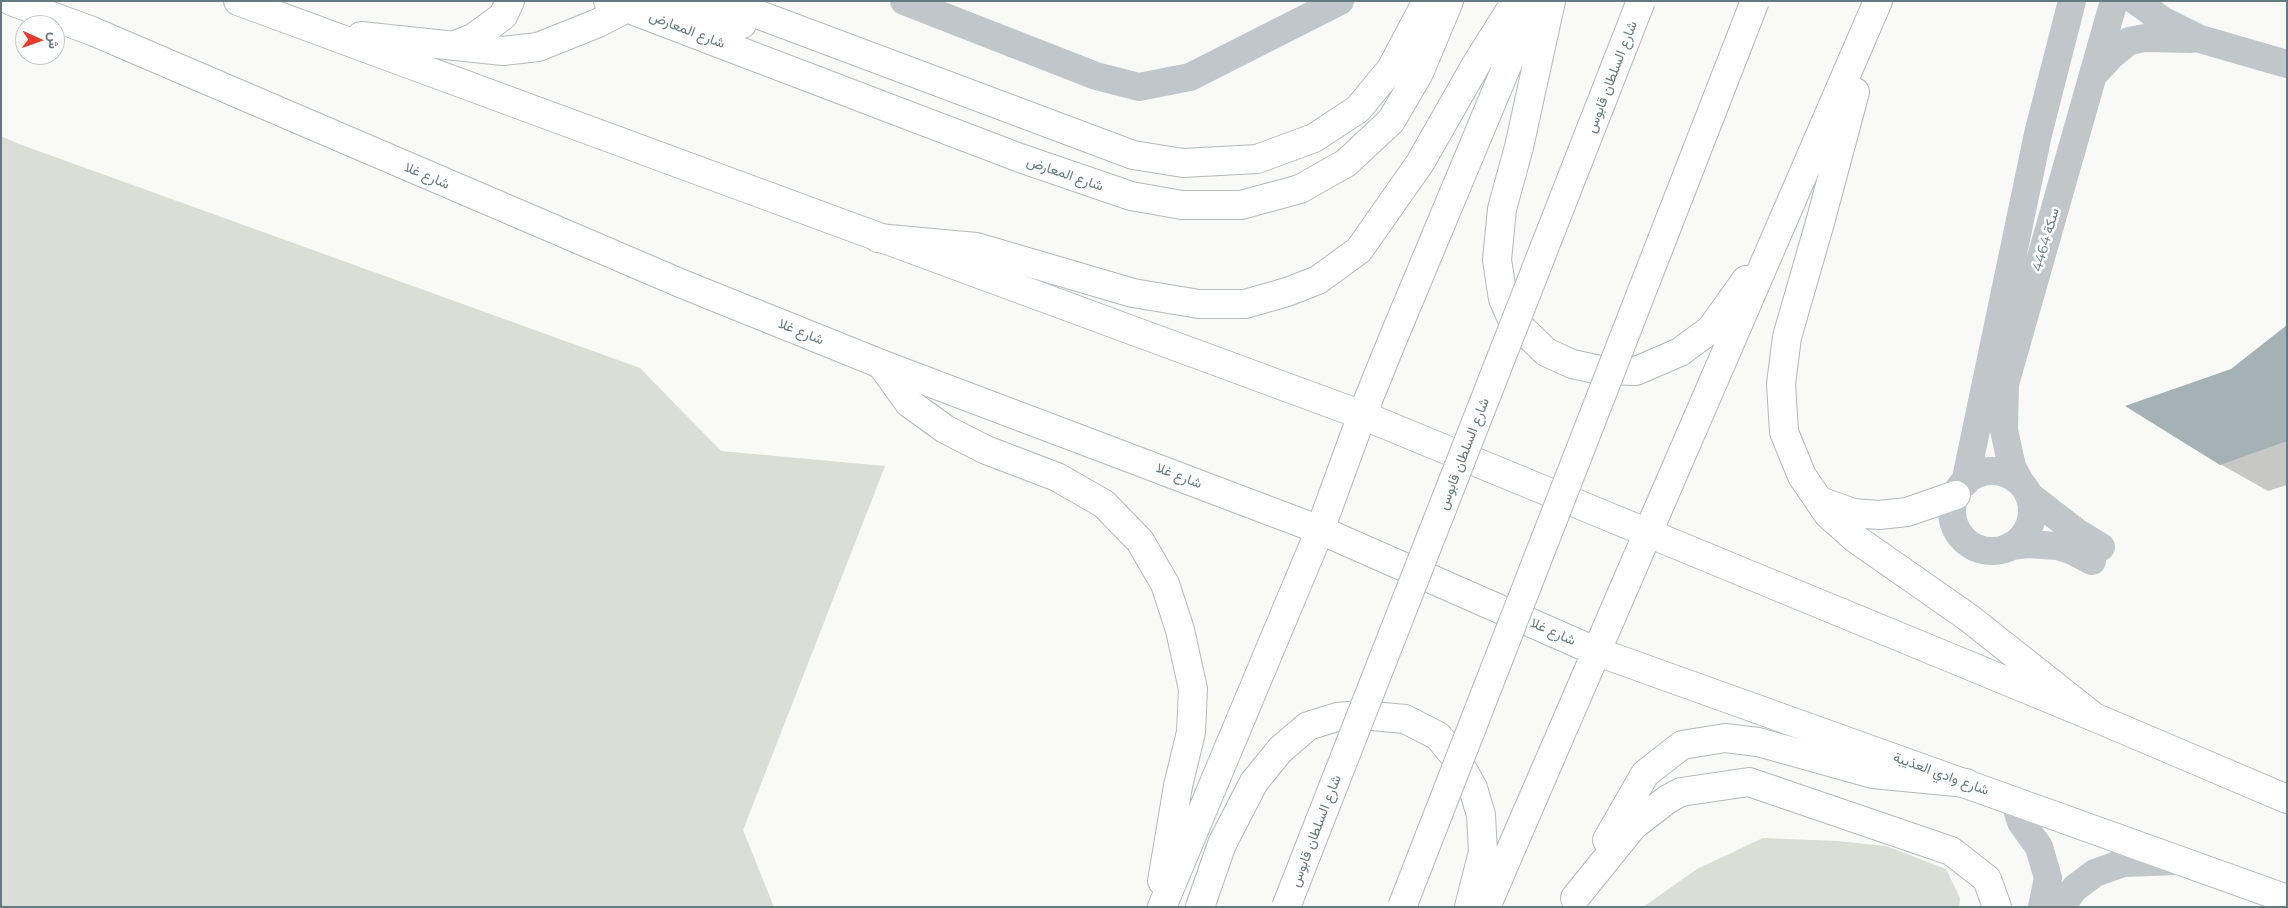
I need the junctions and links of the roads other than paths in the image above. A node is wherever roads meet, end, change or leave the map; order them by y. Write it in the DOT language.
graph roads {
  1 [pos="11,1"];
  2 [pos="238,1"];
  3 [pos="510,1"];
  4 [pos="722,1"];
  5 [pos="904,1"];
  6 [pos="1340,1"];
  7 [pos="1427,1"];
  8 [pos="1449,1"];
  9 [pos="1516,1"];
  10 [pos="1534,1"];
  11 [pos="1552,1"];
  12 [pos="1642,1"];
  13 [pos="1755,1"];
  14 [pos="1878,1"];
  15 [pos="2072,1"];
  16 [pos="2114,1"];
  17 [pos="2136,1"];
  18 [pos="618,5"];
  19 [pos="319,31"];
  20 [pos="2200,39"];
  21 [pos="453,46"];
  22 [pos="2287,64"];
  23 [pos="2093,75"];
  24 [pos="1075,134"];
  25 [pos="1782,227"];
  26 [pos="878,238"];
  27 [pos="881,364"];
  28 [pos="1362,415"];
  29 [pos="2024,488"];
  30 [pos="1960,489"];
  31 [pos="1818,500"];
  32 [pos="1320,530"];
  33 [pos="1648,532"];
  34 [pos="2011,546"];
  35 [pos="1595,651"];
  36 [pos="2094,717"];
  37 [pos="1966,783"];
  38 [pos="2287,799"];
  39 [pos="2014,800"];
  40 [pos="2179,861"];
  41 [pos="2287,899"];
  42 [pos="1572,902"];
  43 [pos="1158,907"];
  44 [pos="1162,907"];
  45 [pos="1200,907"];
  46 [pos="1286,907"];
  47 [pos="1402,907"];
  48 [pos="1469,907"];
  49 [pos="1486,907"];
  50 [pos="1996,907"];
  51 [pos="2042,907"];
  52 [pos="2060,907"];
  1 -- 27 [label="main road, شارع غلا"];
  2 -- 19 [label="main road"];
  3 -- 21 [label="main road"];
  4 -- 24 [label="main road"];
  5 -- 6 [label="street"];
  7 -- 24 [label="main road"];
  8 -- 18 [label="main road, شارع المعارض"];
  9 -- 26 [label="main road"];
  10 -- 28 [label="main road"];
  11 -- 25 [label="main road"];
  12 -- 46 [label="main road, شارع السلطان قابوس, bridge"];
  13 -- 47 [label="main road, bridge"];
  14 -- 25 [label="main road"];
  14 -- 31 [label="main road"];
  15 -- 30 [label="street, سكة 4464"];
  16 -- 23 [label="street, سكة 4464"];
  17 -- 20 [label="street"];
  18 -- 21 [label="main road"];
  18 -- 24 [label="main road"];
  19 -- 21 [label="main road"];
  19 -- 26 [label="main road"];
  20 -- 22 [label="street"];
  20 -- 23 [label="street"];
  23 -- 29 [label="street, سكة 4464"];
  25 -- 33 [label="main road"];
  26 -- 28 [label="main road"];
  27 -- 32 [label="main road, شارع غلا"];
  27 -- 43 [label="main road"];
  28 -- 32 [label="main road"];
  28 -- 33 [label="main road"];
  29 -- 30 [label="street"];
  29 -- 34 [label="street"];
  29 -- 34 [label="street"];
  30 -- 31 [label="main road"];
  30 -- 34 [label="street"];
  31 -- 36 [label="main road"];
  32 -- 35 [label="main road, شارع غلا"];
  32 -- 44 [label="main road"];
  33 -- 35 [label="main road"];
  33 -- 36 [label="main road"];
  35 -- 37 [label="main road, شارع وادي العذيبة"];
  35 -- 49 [label="main road"];
  36 -- 38 [label="main road"];
  37 -- 39 [label="main road, شارع وادي العذيبة"];
  37 -- 42 [label="main road"];
  39 -- 40 [label="main road, شارع وادي العذيبة"];
  39 -- 51 [label="street"];
  40 -- 41 [label="main road, شارع وادي العذيبة"];
  40 -- 52 [label="street"];
  42 -- 50 [label="main road"];
  45 -- 48 [label="main road"];
}
